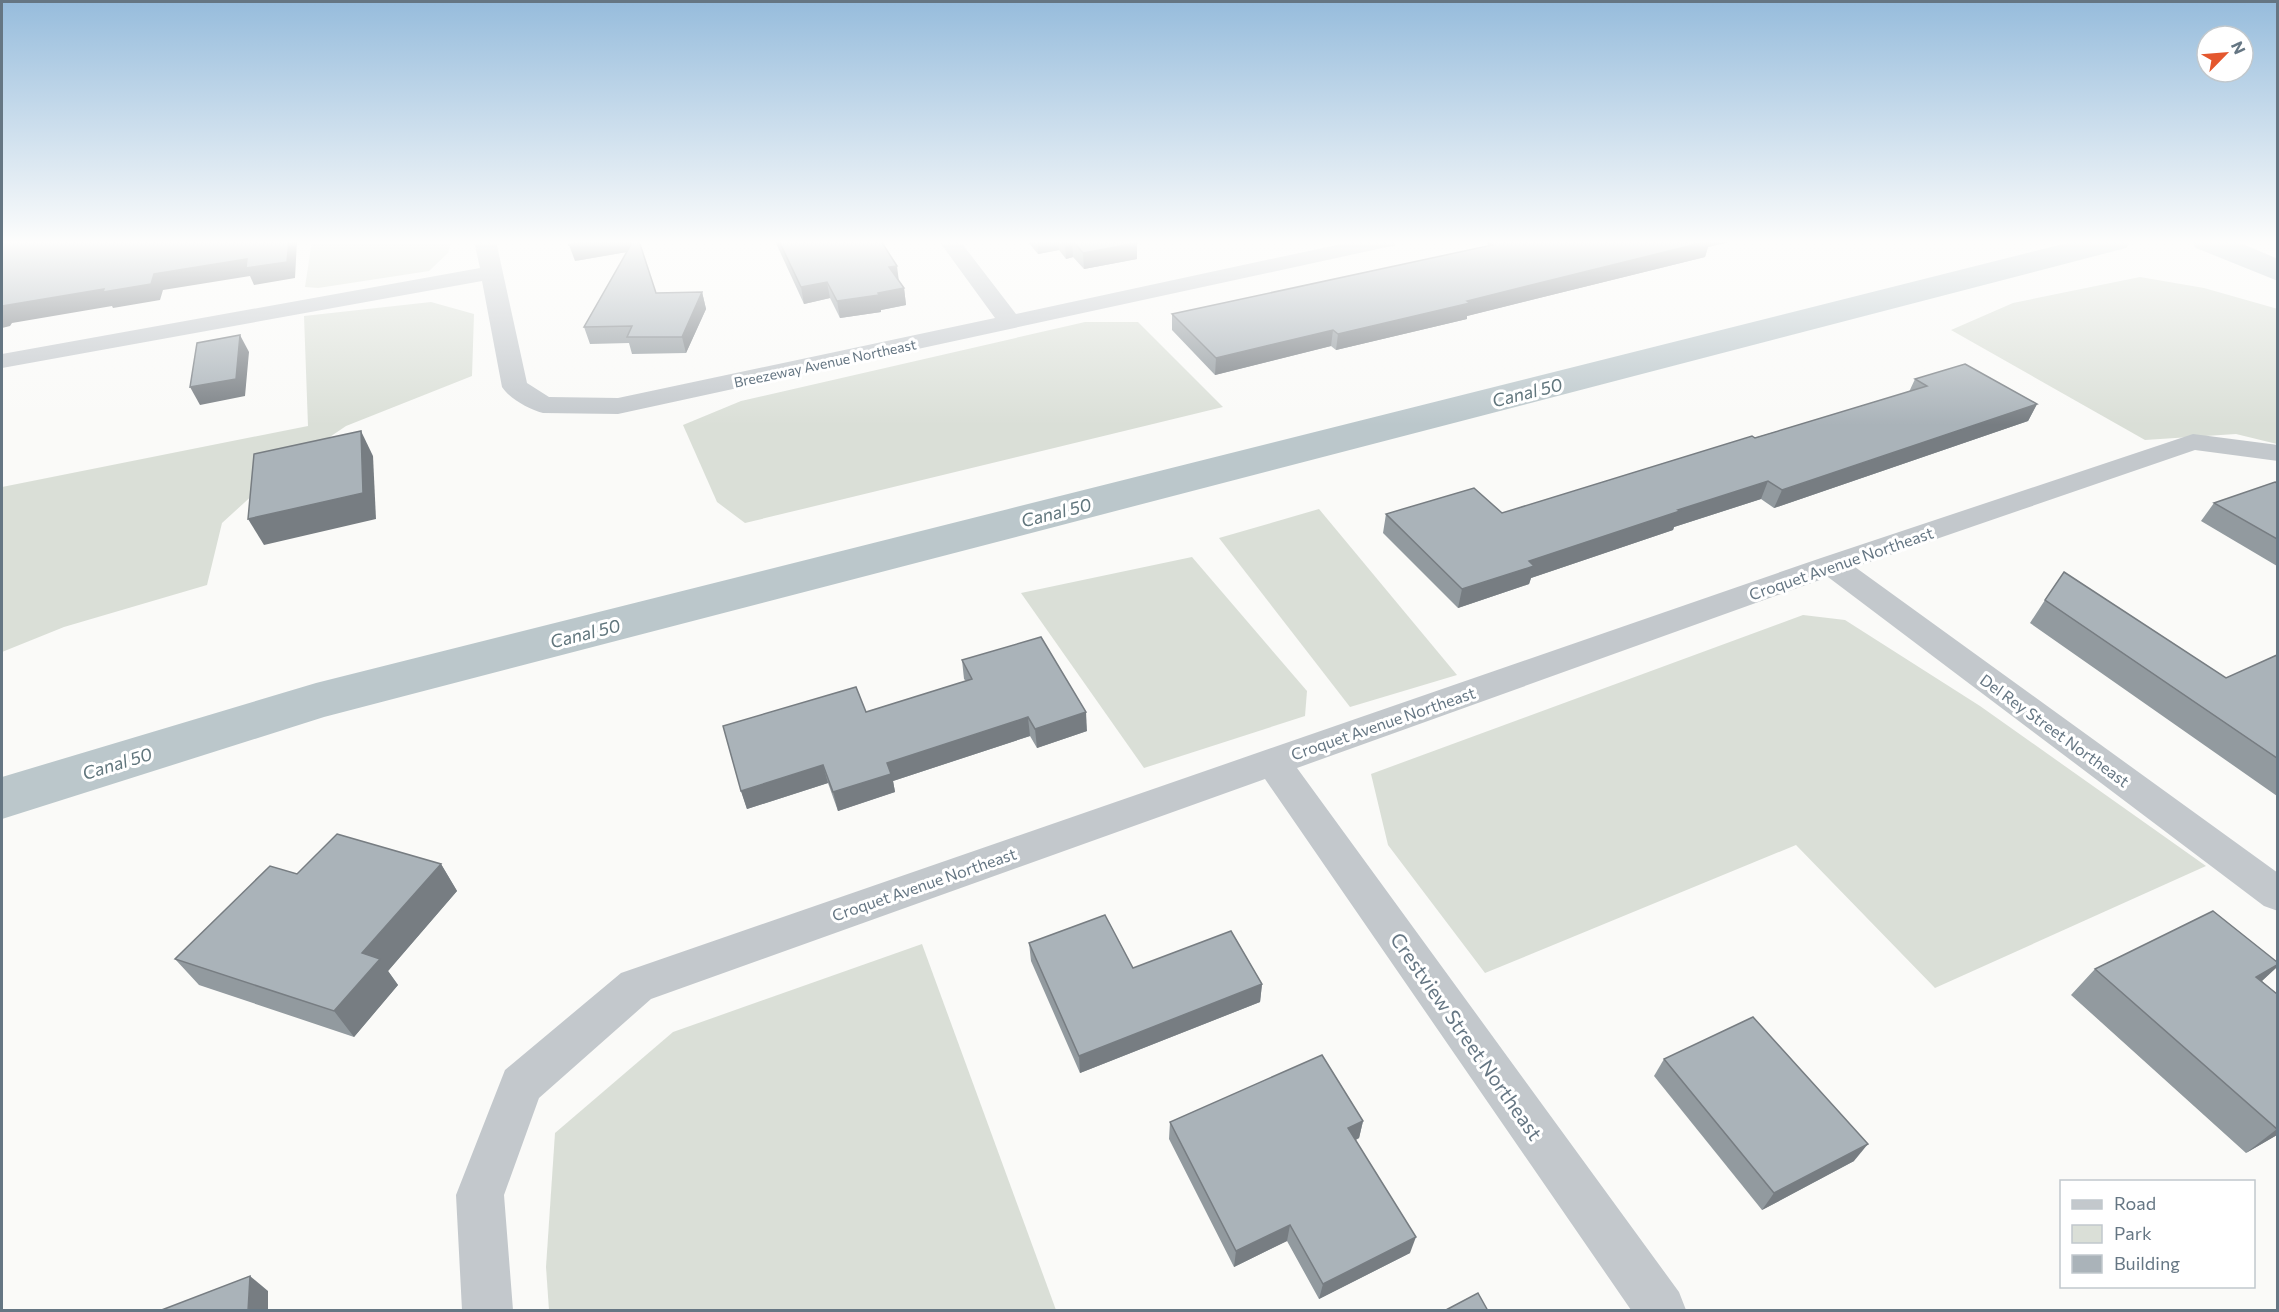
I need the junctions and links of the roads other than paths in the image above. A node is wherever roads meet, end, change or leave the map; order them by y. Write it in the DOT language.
graph roads {
  1 [pos="329,302"];
  2 [pos="497,302"];
  3 [pos="995,302"];
  4 [pos="1106,302"];
  5 [pos="1011,323"];
  6 [pos="2,361"];
  7 [pos="2277,453"];
  8 [pos="1832,565"];
  9 [pos="1273,762"];
  10 [pos="2277,895"];
  11 [pos="487,1311"];
  12 [pos="1661,1311"];
  1 -- 6 [label="street"];
  2 -- 5 [label="street, Breezeway Avenue Northeast"];
  3 -- 5 [label="street"];
  4 -- 5 [label="street, Breezeway Avenue Northeast"];
  7 -- 8 [label="street, Croquet Avenue Northeast"];
  8 -- 9 [label="street, Croquet Avenue Northeast"];
  8 -- 10 [label="street, Del Rey Street Northeast"];
  9 -- 11 [label="street, Croquet Avenue Northeast"];
  9 -- 12 [label="street, Crestview Street Northeast"];
}
